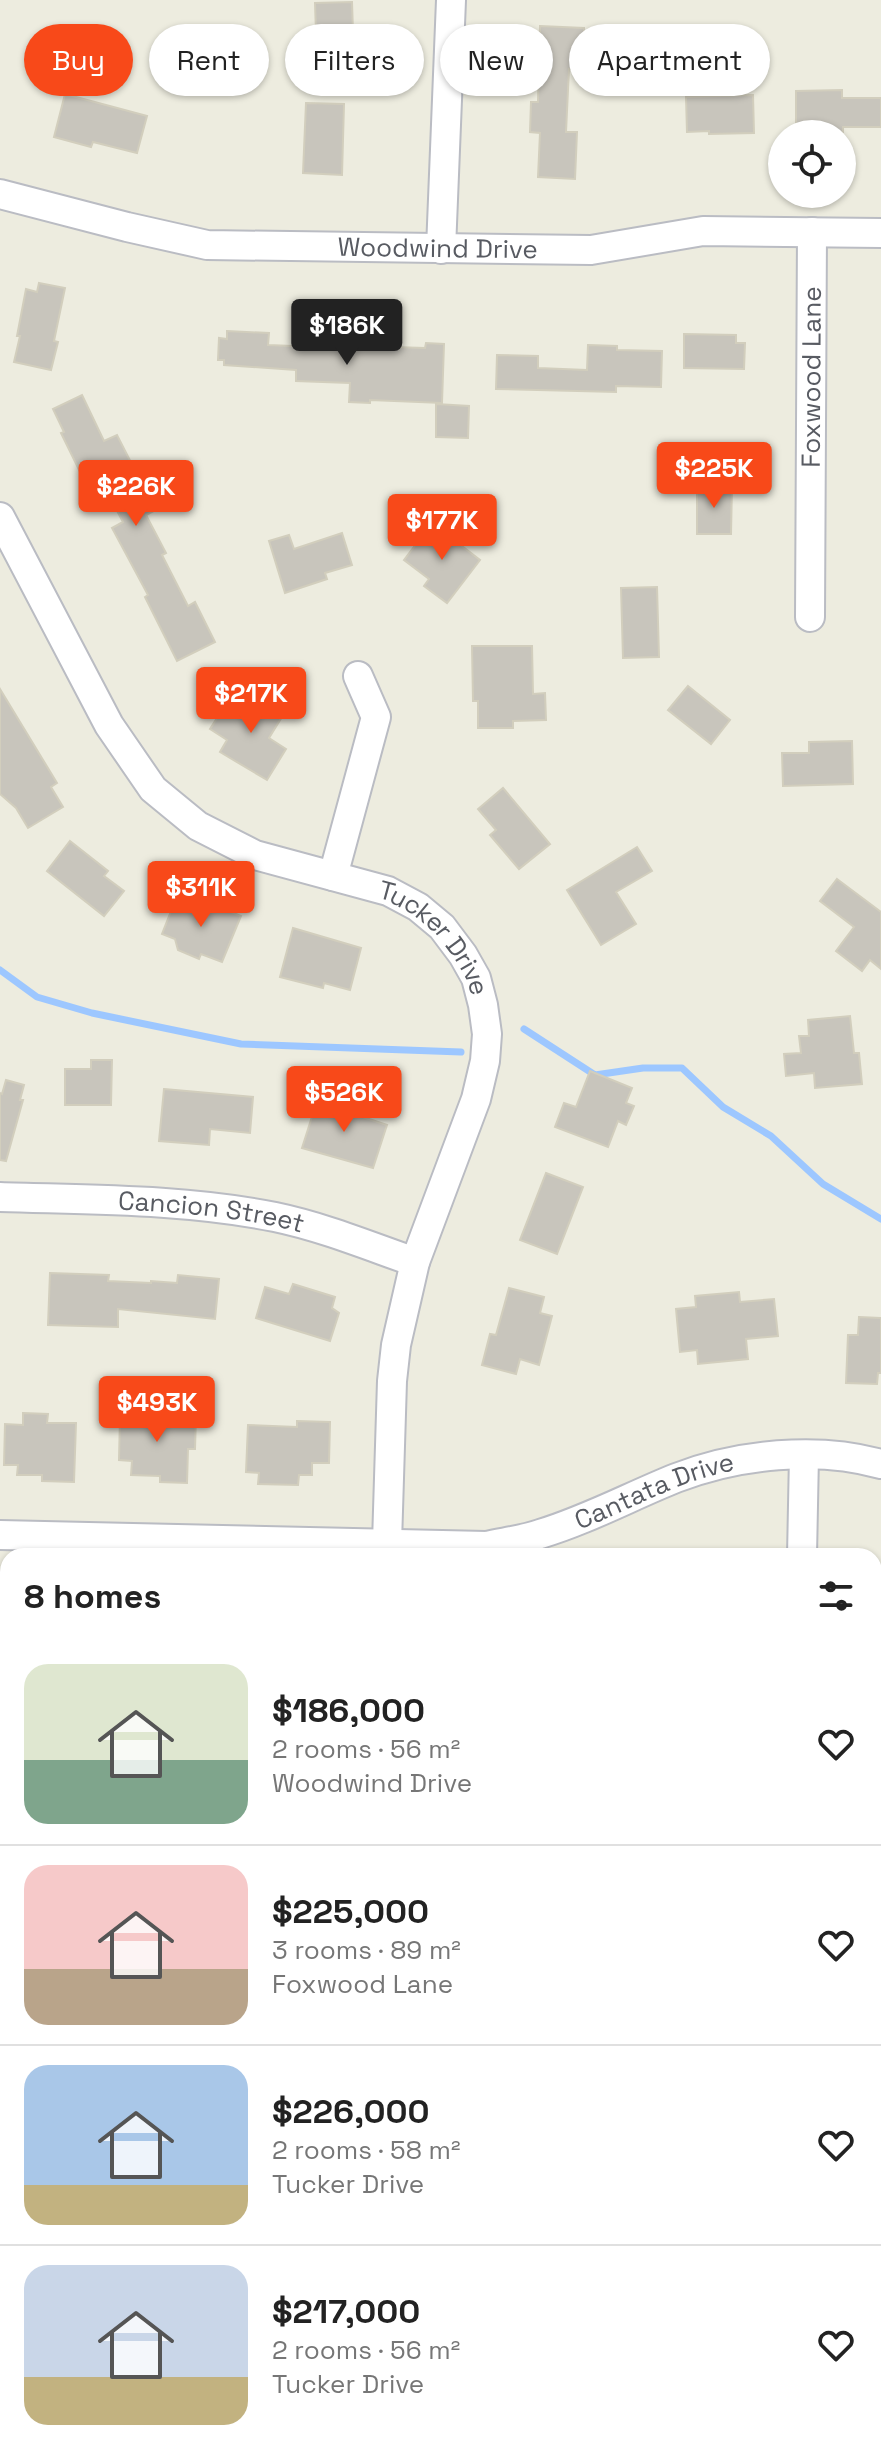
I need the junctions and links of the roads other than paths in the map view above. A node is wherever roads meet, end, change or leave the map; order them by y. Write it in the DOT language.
graph roads {
  1 [pos="451,0"];
  2 [pos="0,194"];
  3 [pos="812,232"];
  4 [pos="881,233"];
  5 [pos="441,249"];
  6 [pos="0,517"];
  7 [pos="810,617"];
  8 [pos="358,676"];
  9 [pos="333,876"];
  10 [pos="0,1197"];
  11 [pos="415,1262"];
  12 [pos="804,1455"];
  13 [pos="881,1464"];
  14 [pos="0,1535"];
  15 [pos="387,1543"];
  16 [pos="802,1548"];
  1 -- 5 [label="street"];
  2 -- 5 [label="street, Woodwind Drive"];
  3 -- 4 [label="street, Woodwind Drive"];
  3 -- 5 [label="street, Woodwind Drive"];
  3 -- 7 [label="street, Foxwood Lane"];
  6 -- 9 [label="street, Tucker Drive"];
  8 -- 9 [label="street"];
  9 -- 11 [label="street, Tucker Drive"];
  10 -- 11 [label="street, Cancion Street"];
  11 -- 15 [label="street, Tucker Drive"];
  12 -- 13 [label="street, Cantata Drive"];
  12 -- 15 [label="street, Cantata Drive"];
  12 -- 16 [label="street"];
  14 -- 15 [label="street, Cantata Drive"];
}
